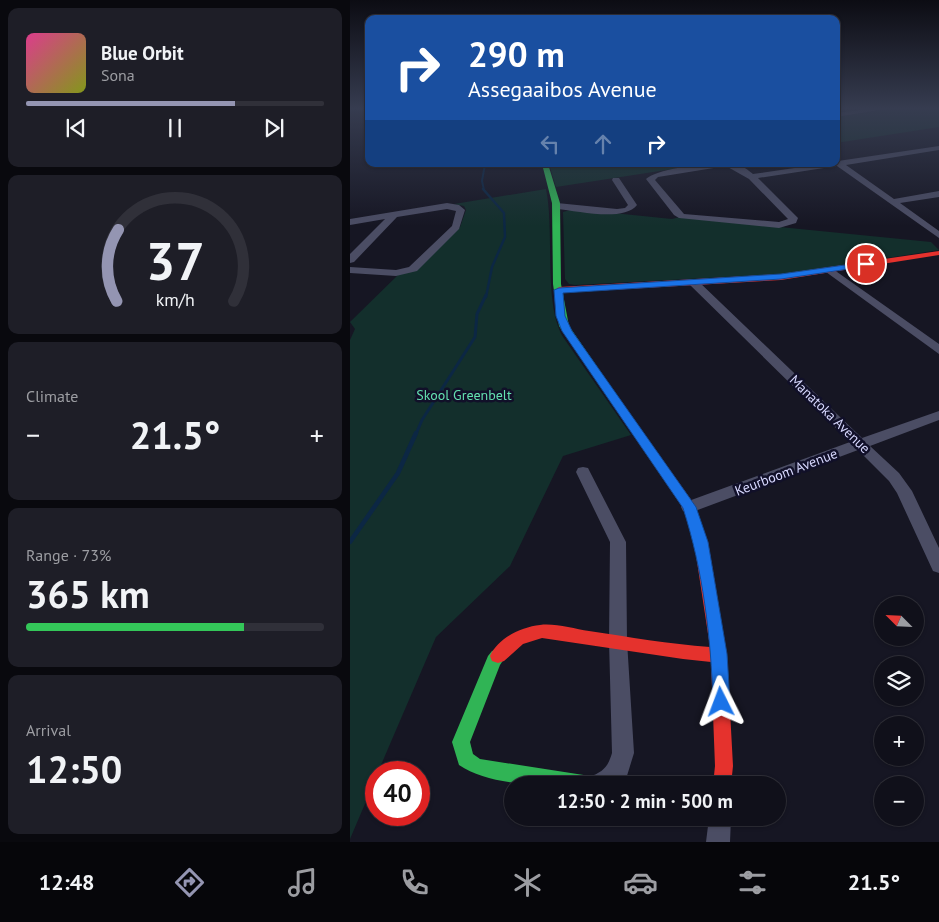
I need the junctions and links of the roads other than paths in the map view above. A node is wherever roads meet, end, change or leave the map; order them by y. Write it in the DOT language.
graph roads {
  1 [pos="939,148"];
  2 [pos="840,164"];
  3 [pos="840,166"];
  4 [pos="546,167"];
  5 [pos="707,167"];
  6 [pos="738,167"];
  7 [pos="817,167"];
  8 [pos="750,177"];
  9 [pos="616,180"];
  10 [pos="939,194"];
  11 [pos="892,202"];
  12 [pos="557,206"];
  13 [pos="394,215"];
  14 [pos="350,222"];
  15 [pos="939,235"];
  16 [pos="939,253"];
  17 [pos="350,260"];
  18 [pos="350,270"];
  19 [pos="830,270"];
  20 [pos="693,282"];
  21 [pos="559,290"];
  22 [pos="939,350"];
  23 [pos="939,415"];
  24 [pos="861,444"];
  25 [pos="583,472"];
  26 [pos="689,507"];
  27 [pos="939,566"];
  28 [pos="618,642"];
  29 [pos="719,654"];
  30 [pos="534,776"];
  31 [pos="613,776"];
  32 [pos="723,776"];
  33 [pos="719,826"];
  34 [pos="718,842"];
  1 -- 2 [label="street"];
  3 -- 11 [label="street"];
  4 -- 12 [label="street"];
  5 -- 8 [label="street"];
  6 -- 8 [label="street"];
  7 -- 8 [label="street"];
  9 -- 12 [label="street"];
  10 -- 11 [label="street"];
  11 -- 15 [label="street"];
  12 -- 21 [label="street"];
  13 -- 14 [label="street"];
  13 -- 17 [label="street"];
  13 -- 18 [label="street"];
  16 -- 19 [label="street"];
  19 -- 20 [label="street"];
  19 -- 22 [label="street"];
  20 -- 21 [label="street"];
  20 -- 24 [label="street, Manatoka Avenue"];
  21 -- 26 [label="street"];
  23 -- 24 [label="street, Keurboom Avenue"];
  24 -- 26 [label="street, Keurboom Avenue"];
  24 -- 27 [label="street, Manatoka Avenue"];
  25 -- 28 [label="street"];
  26 -- 29 [label="street"];
  28 -- 29 [label="street"];
  28 -- 30 [label="street"];
  28 -- 31 [label="street"];
  29 -- 32 [label="street"];
  33 -- 34 [label="street"];
}
